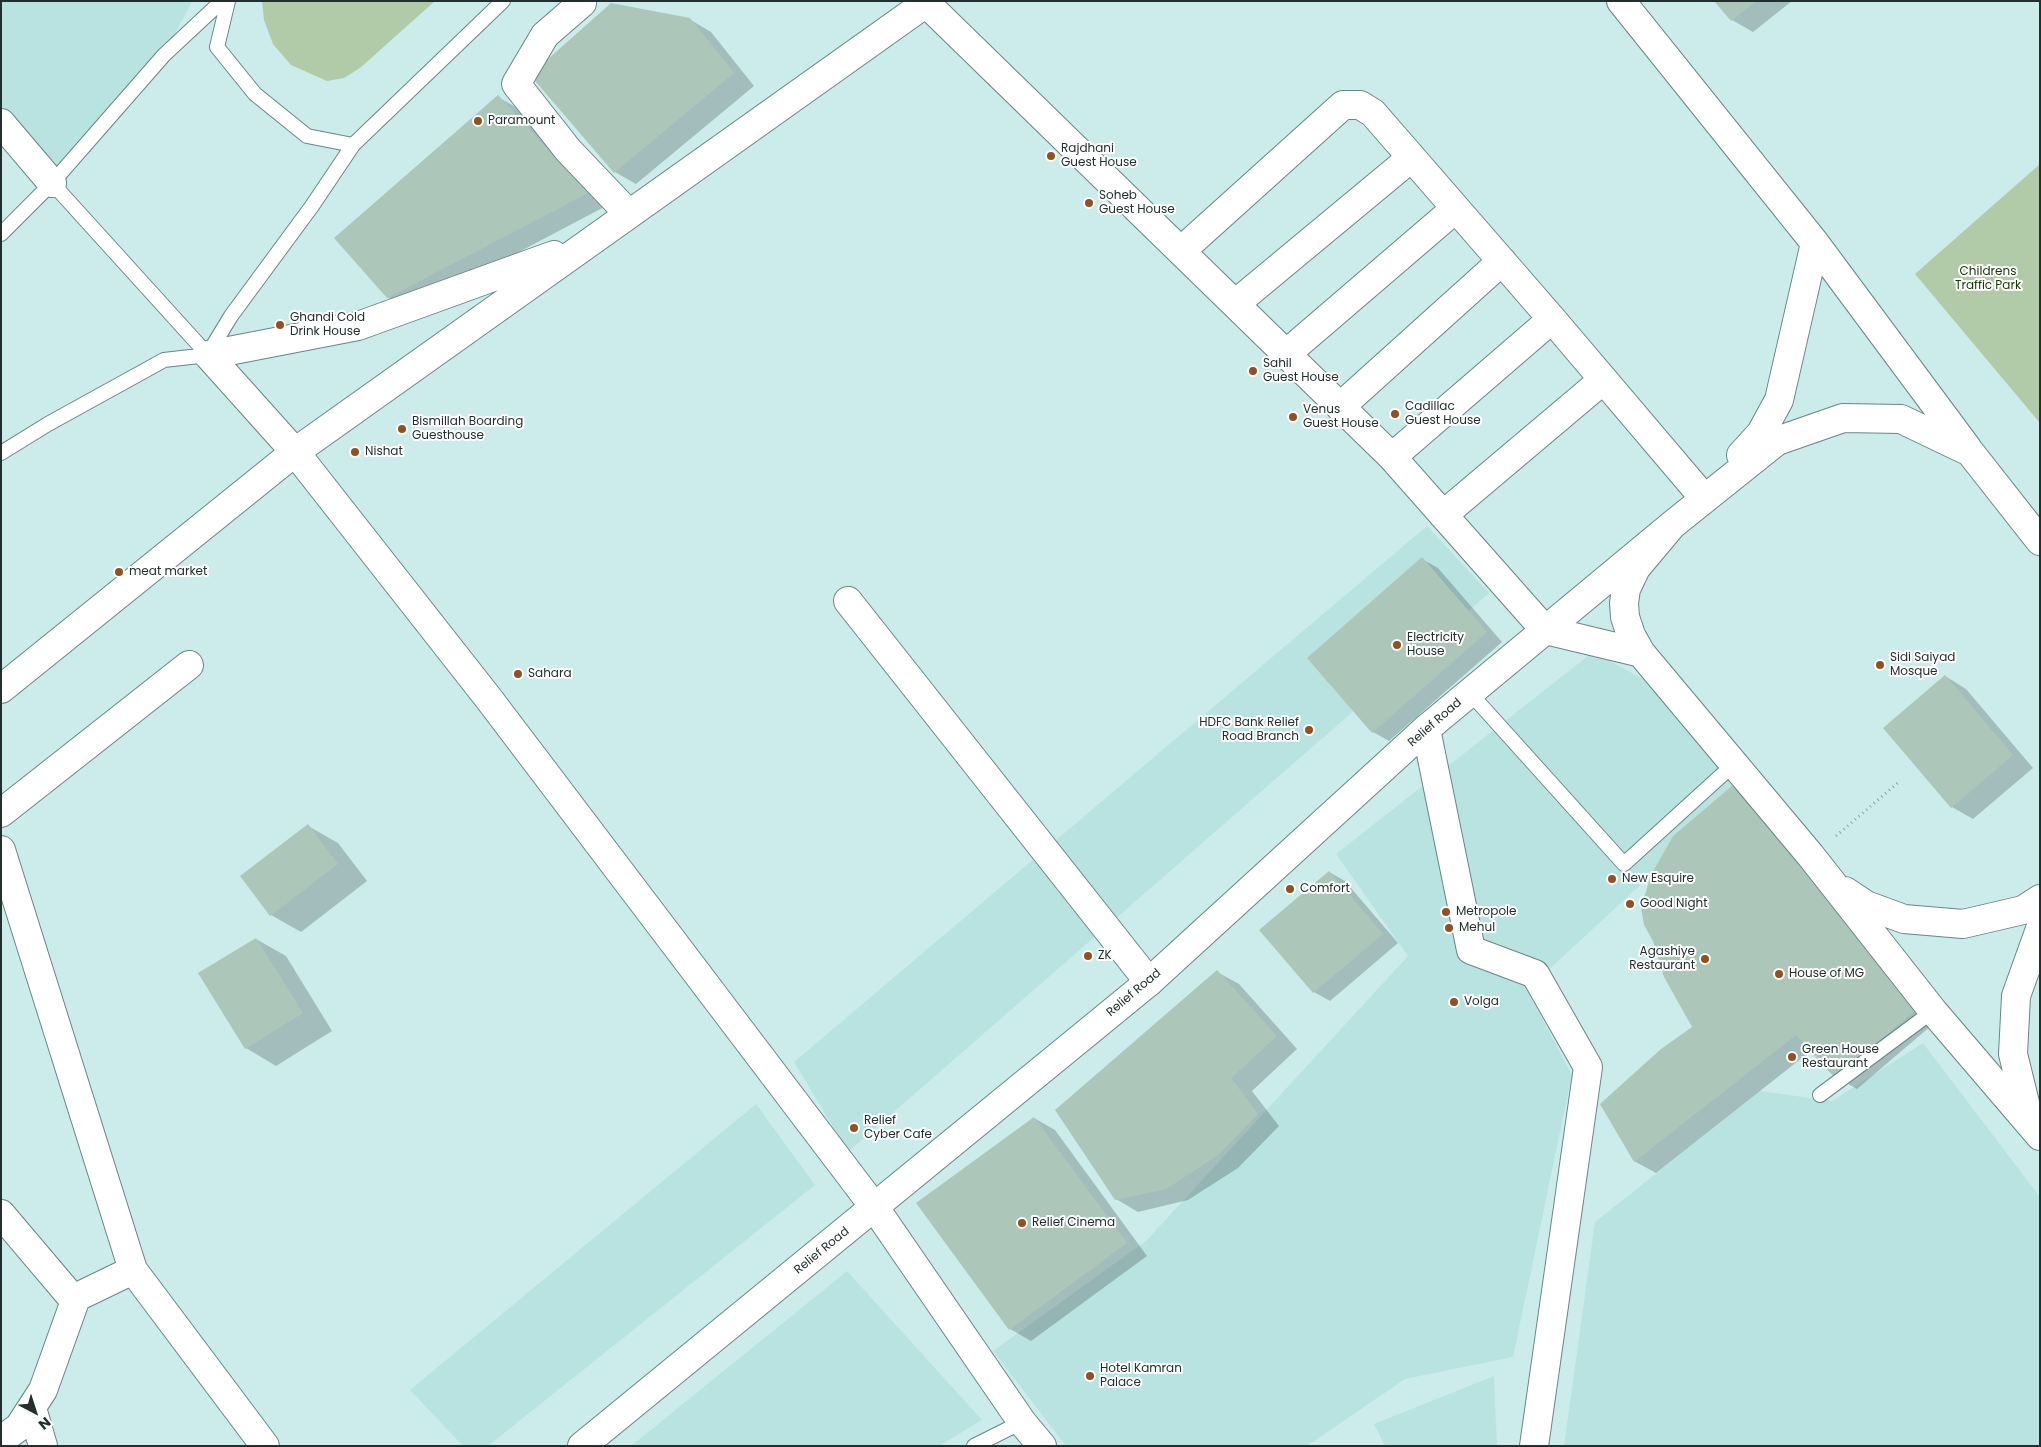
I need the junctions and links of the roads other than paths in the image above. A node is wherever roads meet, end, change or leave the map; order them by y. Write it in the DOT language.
graph roads {
  1 [pos="222,1"];
  2 [pos="228,1"];
  3 [pos="503,1"];
  4 [pos="1621,1"];
  5 [pos="926,2"];
  6 [pos="582,3"];
  7 [pos="1,123"];
  8 [pos="354,145"];
  9 [pos="1411,158"];
  10 [pos="52,183"];
  11 [pos="1455,209"];
  12 [pos="628,214"];
  13 [pos="1,234"];
  14 [pos="1815,243"];
  15 [pos="585,244"];
  16 [pos="1181,251"];
  17 [pos="1502,261"];
  18 [pos="1235,304"];
  19 [pos="1552,319"];
  20 [pos="1286,354"];
  21 [pos="208,355"];
  22 [pos="1603,380"];
  23 [pos="1340,407"];
  24 [pos="295,452"];
  25 [pos="1970,452"];
  26 [pos="1,454"];
  27 [pos="1392,457"];
  28 [pos="1704,498"];
  29 [pos="1443,515"];
  30 [pos="1672,525"];
  31 [pos="2040,541"];
  32 [pos="848,601"];
  33 [pos="1545,630"];
  34 [pos="1641,653"];
  35 [pos="189,665"];
  36 [pos="1,689"];
  37 [pos="1470,692"];
  38 [pos="1426,729"];
  39 [pos="1734,764"];
  40 [pos="1,813"];
  41 [pos="1,850"];
  42 [pos="1832,883"];
  43 [pos="2040,899"];
  44 [pos="2040,929"];
  45 [pos="1149,982"];
  46 [pos="1933,1011"];
  47 [pos="1820,1095"];
  48 [pos="2035,1130"];
  49 [pos="875,1208"];
  50 [pos="1,1214"];
  51 [pos="133,1270"];
  52 [pos="76,1298"];
  53 [pos="32,1408"];
  54 [pos="1022,1422"];
  55 [pos="1,1440"];
  56 [pos="44,1446"];
  57 [pos="265,1446"];
  58 [pos="582,1446"];
  59 [pos="974,1446"];
  60 [pos="1042,1446"];
  61 [pos="1534,1446"];
  1 -- 10 [label="lane"];
  2 -- 8 [label="lane"];
  3 -- 8 [label="lane"];
  4 -- 14 [label="street"];
  5 -- 12 [label="street"];
  5 -- 16 [label="street"];
  6 -- 12 [label="street"];
  7 -- 10 [label="street"];
  8 -- 21 [label="lane"];
  9 -- 11 [label="street"];
  9 -- 16 [label="street"];
  9 -- 18 [label="street"];
  10 -- 13 [label="lane"];
  10 -- 21 [label="lane"];
  11 -- 17 [label="street"];
  11 -- 20 [label="street"];
  12 -- 15 [label="street"];
  14 -- 25 [label="street"];
  14 -- 28 [label="street"];
  15 -- 21 [label="street"];
  15 -- 24 [label="street"];
  16 -- 18 [label="street"];
  17 -- 19 [label="street"];
  17 -- 23 [label="street"];
  18 -- 20 [label="street"];
  19 -- 22 [label="street"];
  19 -- 27 [label="street"];
  20 -- 23 [label="street"];
  21 -- 24 [label="street"];
  21 -- 26 [label="lane"];
  22 -- 28 [label="street"];
  22 -- 29 [label="street"];
  23 -- 27 [label="street"];
  24 -- 36 [label="street"];
  24 -- 49 [label="street"];
  25 -- 28 [label="street"];
  25 -- 31 [label="street"];
  27 -- 29 [label="street"];
  28 -- 30 [label="street"];
  29 -- 33 [label="street"];
  30 -- 33 [label="street, Relief Road"];
  30 -- 34 [label="street"];
  32 -- 45 [label="street"];
  33 -- 34 [label="street"];
  33 -- 37 [label="street, Relief Road"];
  34 -- 39 [label="street"];
  35 -- 40 [label="street"];
  37 -- 38 [label="street, Relief Road"];
  37 -- 39 [label="lane"];
  38 -- 45 [label="street, Relief Road"];
  38 -- 61 [label="street"];
  39 -- 42 [label="street"];
  41 -- 51 [label="street"];
  42 -- 43 [label="street"];
  42 -- 46 [label="street"];
  44 -- 48 [label="street"];
  45 -- 49 [label="street, Relief Road"];
  46 -- 47 [label="lane"];
  46 -- 48 [label="street"];
  49 -- 54 [label="street"];
  49 -- 58 [label="street, Relief Road"];
  50 -- 52 [label="street"];
  51 -- 52 [label="street"];
  51 -- 57 [label="street"];
  52 -- 53 [label="street"];
  53 -- 55 [label="street"];
  53 -- 56 [label="street"];
  54 -- 59 [label="lane"];
  54 -- 60 [label="street"];
}
